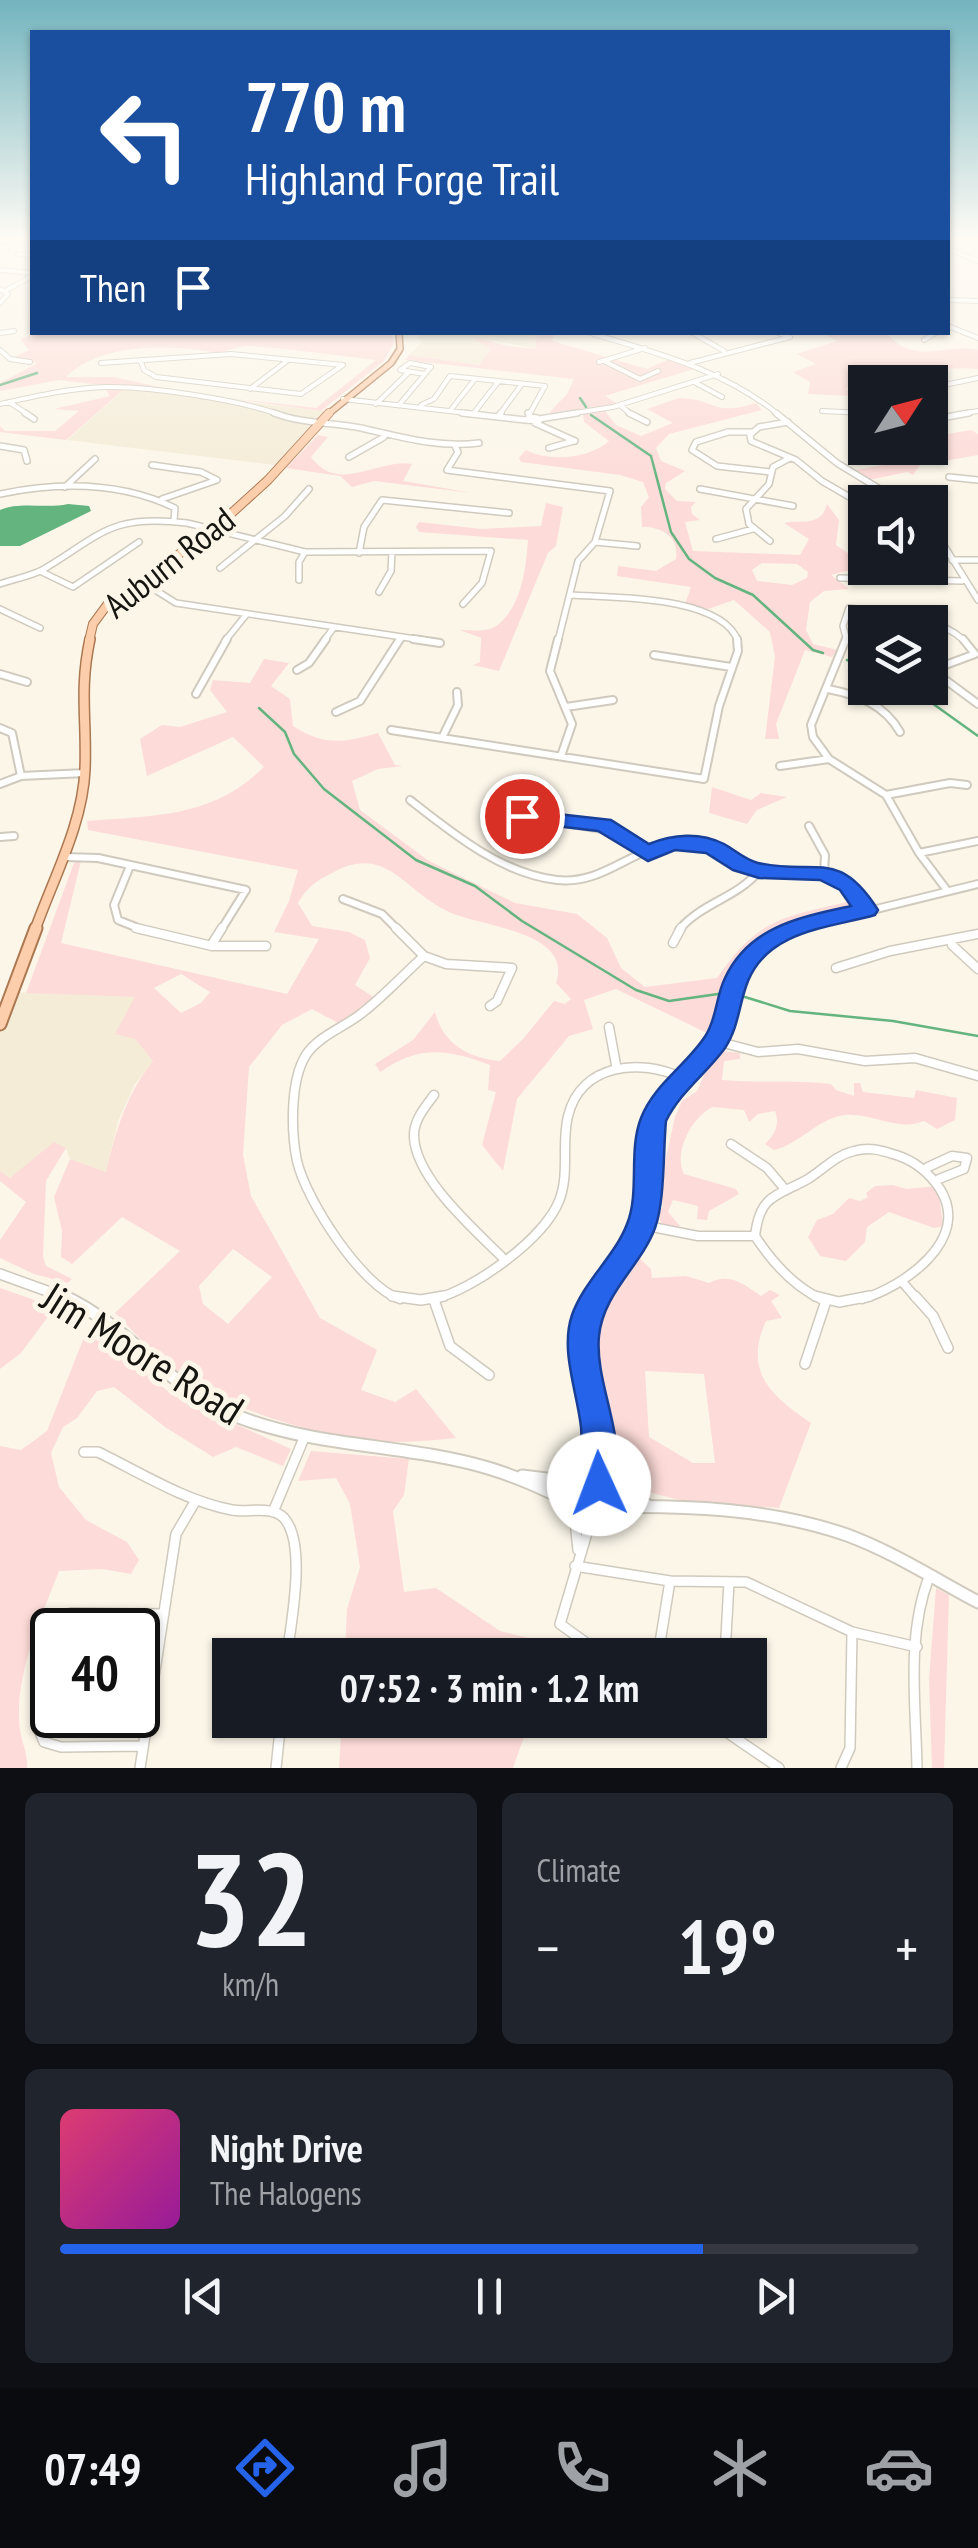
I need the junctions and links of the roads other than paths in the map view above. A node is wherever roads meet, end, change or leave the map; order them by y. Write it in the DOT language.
graph roads {
  1 [pos="950,327"];
  2 [pos="14,331"];
  3 [pos="0,333"];
  4 [pos="399,335"];
  5 [pos="598,335"];
  6 [pos="695,335"];
  7 [pos="784,335"];
  8 [pos="932,335"];
  9 [pos="978,338"];
  10 [pos="924,340"];
  11 [pos="646,348"];
  12 [pos="0,350"];
  13 [pos="725,352"];
  14 [pos="288,360"];
  15 [pos="30,362"];
  16 [pos="141,362"];
  17 [pos="690,363"];
  18 [pos="100,364"];
  19 [pos="410,371"];
  20 [pos="658,371"];
  21 [pos="426,374"];
  22 [pos="718,374"];
  23 [pos="210,375"];
  24 [pos="978,378"];
  25 [pos="475,379"];
  26 [pos="184,381"];
  27 [pos="499,381"];
  28 [pos="694,382"];
  29 [pos="201,383"];
  30 [pos="522,384"];
  31 [pos="948,384"];
  32 [pos="250,389"];
  33 [pos="389,392"];
  34 [pos="172,394"];
  35 [pos="408,394"];
  36 [pos="722,397"];
  37 [pos="343,398"];
  38 [pos="9,402"];
  39 [pos="0,404"];
  40 [pos="376,404"];
  41 [pos="420,405"];
  42 [pos="620,405"];
  43 [pos="398,406"];
  44 [pos="822,411"];
  45 [pos="978,411"];
  46 [pos="450,412"];
  47 [pos="848,413"];
  48 [pos="474,414"];
  49 [pos="948,417"];
  50 [pos="498,418"];
  51 [pos="527,418"];
  52 [pos="34,419"];
  53 [pos="537,421"];
  54 [pos="647,422"];
  55 [pos="788,422"];
  56 [pos="320,424"];
  57 [pos="751,432"];
  58 [pos="384,437"];
  59 [pos="479,443"];
  60 [pos="0,446"];
  61 [pos="455,446"];
  62 [pos="549,448"];
  63 [pos="349,457"];
  64 [pos="94,458"];
  65 [pos="791,458"];
  66 [pos="27,460"];
  67 [pos="152,464"];
  68 [pos="770,472"];
  69 [pos="949,477"];
  70 [pos="978,480"];
  71 [pos="873,485"];
  72 [pos="64,488"];
  73 [pos="700,489"];
  74 [pos="310,490"];
  75 [pos="0,494"];
  76 [pos="848,495"];
  77 [pos="756,498"];
  78 [pos="160,500"];
  79 [pos="794,506"];
  80 [pos="509,513"];
  81 [pos="174,520"];
  82 [pos="753,529"];
  83 [pos="213,530"];
  84 [pos="716,539"];
  85 [pos="255,541"];
  86 [pos="770,541"];
  87 [pos="139,542"];
  88 [pos="595,542"];
  89 [pos="637,546"];
  90 [pos="306,552"];
  91 [pos="359,552"];
  92 [pos="392,552"];
  93 [pos="948,554"];
  94 [pos="950,560"];
  95 [pos="978,560"];
  96 [pos="220,568"];
  97 [pos="41,572"];
  98 [pos="840,578"];
  99 [pos="299,580"];
  100 [pos="141,581"];
  101 [pos="962,581"];
  102 [pos="0,584"];
  103 [pos="380,592"];
  104 [pos="571,595"];
  105 [pos="978,600"];
  106 [pos="463,604"];
  107 [pos="0,609"];
  108 [pos="246,614"];
  109 [pos="334,627"];
  110 [pos="40,628"];
  111 [pos="401,638"];
  112 [pos="440,643"];
  113 [pos="654,655"];
  114 [pos="731,666"];
  115 [pos="297,670"];
  116 [pos="0,674"];
  117 [pos="27,682"];
  118 [pos="828,689"];
  119 [pos="457,692"];
  120 [pos="196,694"];
  121 [pos="613,700"];
  122 [pos="978,704"];
  123 [pos="566,707"];
  124 [pos="336,712"];
  125 [pos="0,728"];
  126 [pos="390,730"];
  127 [pos="900,732"];
  128 [pos="442,738"];
  129 [pos="561,756"];
  130 [pos="829,759"];
  131 [pos="780,766"];
  132 [pos="86,771"];
  133 [pos="21,776"];
  134 [pos="0,784"];
  135 [pos="966,784"];
  136 [pos="886,795"];
  137 [pos="410,800"];
  138 [pos="522,816"];
  139 [pos="809,826"];
  140 [pos="14,836"];
  141 [pos="0,838"];
  142 [pos="978,842"];
  143 [pos="919,853"];
  144 [pos="648,854"];
  145 [pos="63,857"];
  146 [pos="130,866"];
  147 [pos="759,871"];
  148 [pos="824,873"];
  149 [pos="978,884"];
  150 [pos="946,889"];
  151 [pos="343,899"];
  152 [pos="866,910"];
  153 [pos="978,934"];
  154 [pos="673,942"];
  155 [pos="212,944"];
  156 [pos="952,945"];
  157 [pos="266,946"];
  158 [pos="424,956"];
  159 [pos="836,968"];
  160 [pos="978,968"];
  161 [pos="4,1001"];
  162 [pos="490,1006"];
  163 [pos="0,1024"];
  164 [pos="609,1027"];
  165 [pos="716,1041"];
  166 [pos="616,1065"];
  167 [pos="978,1076"];
  168 [pos="682,1078"];
  169 [pos="434,1094"];
  170 [pos="731,1144"];
  171 [pos="928,1167"];
  172 [pos="939,1179"];
  173 [pos="784,1188"];
  174 [pos="642,1226"];
  175 [pos="755,1236"];
  176 [pos="502,1257"];
  177 [pos="0,1274"];
  178 [pos="904,1284"];
  179 [pos="434,1300"];
  180 [pos="826,1301"];
  181 [pos="948,1348"];
  182 [pos="805,1364"];
  183 [pos="489,1375"];
  184 [pos="593,1422"];
  185 [pos="304,1438"];
  186 [pos="84,1452"];
  187 [pos="521,1476"];
  188 [pos="574,1480"];
  189 [pos="601,1487"];
  190 [pos="196,1500"];
  191 [pos="647,1505"];
  192 [pos="570,1506"];
  193 [pos="597,1510"];
  194 [pos="273,1512"];
  195 [pos="578,1551"];
  196 [pos="575,1566"];
  197 [pos="929,1576"];
  198 [pos="670,1581"];
  199 [pos="729,1582"];
  200 [pos="978,1602"];
  201 [pos="160,1614"];
  202 [pos="164,1614"];
  203 [pos="852,1632"];
  204 [pos="289,1638"];
  205 [pos="579,1638"];
  206 [pos="661,1638"];
  207 [pos="726,1638"];
  208 [pos="917,1647"];
  209 [pos="42,1738"];
  210 [pos="279,1738"];
  211 [pos="736,1738"];
  212 [pos="143,1746"];
  213 [pos="140,1768"];
  214 [pos="276,1768"];
  215 [pos="779,1768"];
  216 [pos="841,1768"];
  217 [pos="916,1768"];
  1 -- 9 [label="street"];
  2 -- 3 [label="street"];
  4 -- 37 [label="main road, Auburn Road"];
  5 -- 11 [label="street"];
  6 -- 13 [label="street"];
  7 -- 13 [label="street"];
  8 -- 10 [label="street"];
  11 -- 17 [label="street"];
  11 -- 20 [label="street"];
  12 -- 15 [label="street"];
  13 -- 17 [label="street"];
  14 -- 16 [label="street"];
  14 -- 32 [label="street"];
  14 -- 32 [label="street"];
  16 -- 18 [label="street"];
  16 -- 26 [label="street"];
  17 -- 22 [label="street"];
  19 -- 21 [label="street"];
  19 -- 21 [label="street"];
  19 -- 33 [label="street"];
  21 -- 35 [label="street"];
  22 -- 28 [label="street"];
  22 -- 55 [label="street"];
  23 -- 29 [label="street"];
  24 -- 31 [label="street"];
  25 -- 27 [label="street"];
  25 -- 41 [label="street"];
  25 -- 46 [label="street"];
  26 -- 29 [label="street"];
  26 -- 34 [label="street"];
  27 -- 30 [label="street"];
  27 -- 48 [label="street"];
  28 -- 36 [label="street"];
  28 -- 42 [label="street"];
  29 -- 32 [label="street"];
  30 -- 50 [label="street"];
  30 -- 51 [label="street"];
  33 -- 35 [label="street"];
  33 -- 40 [label="street"];
  34 -- 38 [label="street"];
  34 -- 56 [label="street"];
  35 -- 43 [label="street"];
  37 -- 40 [label="street"];
  37 -- 56 [label="main road, Auburn Road"];
  38 -- 39 [label="street"];
  38 -- 52 [label="street"];
  40 -- 43 [label="street"];
  41 -- 43 [label="street"];
  41 -- 46 [label="street"];
  42 -- 53 [label="street"];
  42 -- 54 [label="street"];
  44 -- 47 [label="street"];
  45 -- 49 [label="street"];
  46 -- 48 [label="street"];
  48 -- 50 [label="street"];
  50 -- 51 [label="street"];
  51 -- 53 [label="street"];
  53 -- 62 [label="street"];
  55 -- 57 [label="street"];
  55 -- 71 [label="street"];
  56 -- 58 [label="street"];
  56 -- 83 [label="main road, Auburn Road"];
  57 -- 65 [label="street"];
  57 -- 68 [label="street"];
  58 -- 61 [label="street"];
  58 -- 63 [label="street"];
  59 -- 61 [label="street"];
  60 -- 66 [label="street"];
  61 -- 88 [label="street"];
  64 -- 72 [label="street"];
  65 -- 68 [label="street"];
  65 -- 76 [label="street"];
  67 -- 78 [label="street"];
  68 -- 77 [label="street"];
  69 -- 70 [label="street"];
  72 -- 75 [label="street"];
  72 -- 78 [label="street"];
  73 -- 77 [label="street"];
  74 -- 85 [label="street"];
  77 -- 79 [label="street"];
  77 -- 82 [label="street"];
  78 -- 81 [label="street"];
  80 -- 91 [label="street"];
  81 -- 83 [label="street"];
  81 -- 97 [label="street"];
  82 -- 84 [label="street"];
  82 -- 86 [label="street"];
  83 -- 85 [label="street"];
  83 -- 100 [label="main road, Auburn Road"];
  85 -- 90 [label="street"];
  85 -- 96 [label="street"];
  87 -- 97 [label="street"];
  88 -- 89 [label="street"];
  88 -- 104 [label="street"];
  90 -- 91 [label="street"];
  90 -- 99 [label="street"];
  91 -- 92 [label="street"];
  92 -- 103 [label="street"];
  92 -- 106 [label="street"];
  93 -- 94 [label="street"];
  94 -- 95 [label="street"];
  94 -- 101 [label="street"];
  97 -- 102 [label="street"];
  98 -- 101 [label="street"];
  100 -- 108 [label="street"];
  100 -- 132 [label="main road, Auburn Road"];
  101 -- 105 [label="street"];
  104 -- 114 [label="street"];
  104 -- 123 [label="street"];
  107 -- 110 [label="street"];
  108 -- 109 [label="street"];
  108 -- 120 [label="street"];
  109 -- 111 [label="street"];
  109 -- 115 [label="street"];
  111 -- 112 [label="street"];
  111 -- 124 [label="street"];
  113 -- 114 [label="street"];
  114 -- 129 [label="street"];
  116 -- 117 [label="street"];
  118 -- 122 [label="street"];
  118 -- 127 [label="street"];
  118 -- 130 [label="street"];
  119 -- 128 [label="street"];
  121 -- 123 [label="street"];
  123 -- 129 [label="street"];
  125 -- 133 [label="street"];
  126 -- 128 [label="street"];
  128 -- 129 [label="street"];
  130 -- 131 [label="street"];
  130 -- 136 [label="street"];
  132 -- 133 [label="street"];
  132 -- 145 [label="main road, Auburn Road"];
  133 -- 134 [label="street"];
  135 -- 136 [label="street"];
  136 -- 143 [label="street"];
  137 -- 144 [label="street"];
  138 -- 144 [label="street"];
  139 -- 148 [label="street"];
  140 -- 141 [label="street"];
  142 -- 143 [label="street"];
  143 -- 150 [label="street"];
  144 -- 147 [label="street"];
  145 -- 146 [label="street"];
  145 -- 161 [label="main road, Auburn Road"];
  146 -- 155 [label="street"];
  146 -- 155 [label="street"];
  147 -- 148 [label="street"];
  147 -- 154 [label="street"];
  148 -- 152 [label="street"];
  149 -- 150 [label="street"];
  150 -- 152 [label="street"];
  151 -- 158 [label="street"];
  152 -- 165 [label="street"];
  153 -- 156 [label="street"];
  155 -- 157 [label="street"];
  156 -- 159 [label="street"];
  156 -- 160 [label="street"];
  158 -- 162 [label="street"];
  158 -- 179 [label="street"];
  161 -- 163 [label="main road, Auburn Road"];
  164 -- 166 [label="street"];
  165 -- 167 [label="street"];
  165 -- 168 [label="street"];
  166 -- 168 [label="street"];
  166 -- 176 [label="street"];
  168 -- 174 [label="street"];
  169 -- 176 [label="street"];
  170 -- 173 [label="street"];
  171 -- 172 [label="street"];
  171 -- 172 [label="street"];
  171 -- 173 [label="street"];
  172 -- 178 [label="street"];
  173 -- 175 [label="street"];
  174 -- 175 [label="street"];
  174 -- 184 [label="street"];
  175 -- 180 [label="street"];
  176 -- 179 [label="street"];
  177 -- 185 [label="street, Jim Moore Road"];
  178 -- 180 [label="street"];
  178 -- 181 [label="street"];
  179 -- 183 [label="street"];
  180 -- 182 [label="street"];
  184 -- 188 [label="street"];
  184 -- 189 [label="street"];
  185 -- 187 [label="street, Jim Moore Road"];
  185 -- 194 [label="street"];
  186 -- 190 [label="street"];
  187 -- 188 [label="street, Jim Moore Road"];
  187 -- 192 [label="street, Jim Moore Road"];
  188 -- 189 [label="street, Jim Moore Road"];
  188 -- 192 [label="street"];
  189 -- 191 [label="street"];
  189 -- 193 [label="street"];
  190 -- 194 [label="street"];
  190 -- 202 [label="street"];
  191 -- 193 [label="street"];
  191 -- 197 [label="street"];
  192 -- 193 [label="street, Jim Moore Road"];
  192 -- 195 [label="street"];
  193 -- 195 [label="street"];
  194 -- 204 [label="street"];
  195 -- 196 [label="street"];
  196 -- 198 [label="street"];
  196 -- 205 [label="street"];
  197 -- 200 [label="street"];
  197 -- 208 [label="street"];
  198 -- 199 [label="street"];
  198 -- 206 [label="street"];
  199 -- 203 [label="street"];
  199 -- 207 [label="street"];
  201 -- 202 [label="street"];
  202 -- 212 [label="street"];
  203 -- 208 [label="street"];
  203 -- 216 [label="street"];
  208 -- 217 [label="street"];
  209 -- 212 [label="street"];
  210 -- 214 [label="street"];
  211 -- 215 [label="street"];
  212 -- 213 [label="street"];
}
